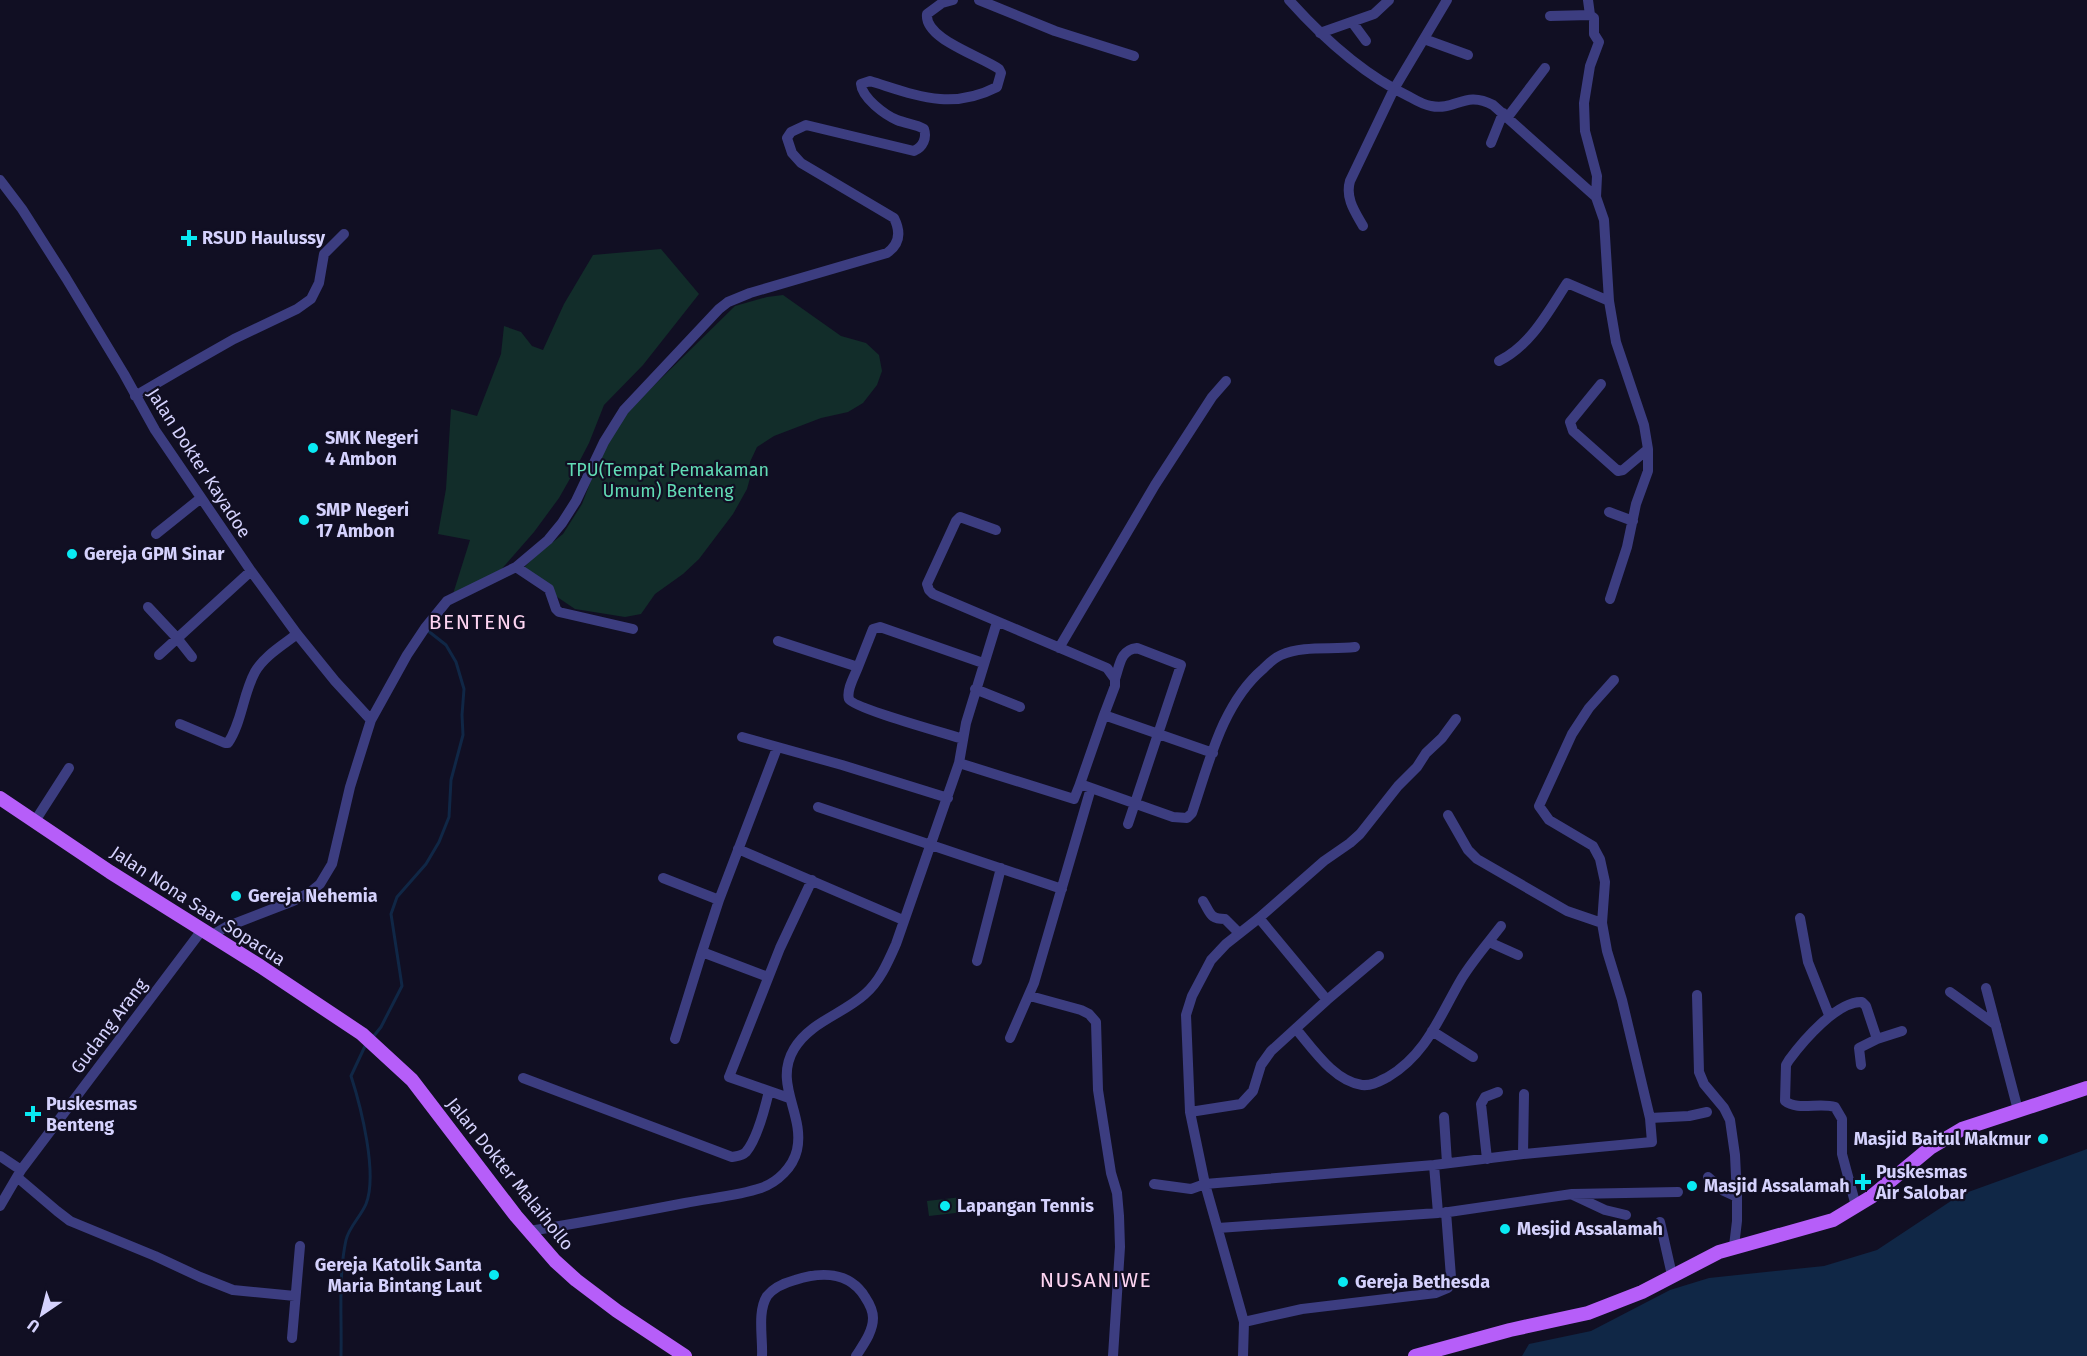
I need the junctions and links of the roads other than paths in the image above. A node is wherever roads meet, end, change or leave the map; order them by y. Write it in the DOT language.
graph roads {
  1 [pos="953,0"];
  2 [pos="979,0"];
  3 [pos="1289,0"];
  4 [pos="1389,0"];
  5 [pos="1447,0"];
  6 [pos="1588,0"];
  7 [pos="1590,15"];
  8 [pos="1550,16"];
  9 [pos="1352,22"];
  10 [pos="1320,33"];
  11 [pos="1424,39"];
  12 [pos="1366,41"];
  13 [pos="1468,55"];
  14 [pos="1134,56"];
  15 [pos="1545,68"];
  16 [pos="1394,89"];
  17 [pos="1505,116"];
  18 [pos="1491,143"];
  19 [pos="0,180"];
  20 [pos="1596,197"];
  21 [pos="1363,226"];
  22 [pos="344,234"];
  23 [pos="1609,301"];
  24 [pos="1499,361"];
  25 [pos="1226,381"];
  26 [pos="1601,384"];
  27 [pos="135,396"];
  28 [pos="1648,449"];
  29 [pos="201,498"];
  30 [pos="1609,512"];
  31 [pos="1633,521"];
  32 [pos="996,530"];
  33 [pos="156,534"];
  34 [pos="516,567"];
  35 [pos="251,571"];
  36 [pos="1610,599"];
  37 [pos="148,607"];
  38 [pos="997,622"];
  39 [pos="633,629"];
  40 [pos="297,634"];
  41 [pos="177,638"];
  42 [pos="778,641"];
  43 [pos="1355,647"];
  44 [pos="1059,648"];
  45 [pos="159,656"];
  46 [pos="192,657"];
  47 [pos="983,663"];
  48 [pos="858,667"];
  49 [pos="1115,678"];
  50 [pos="1614,680"];
  51 [pos="975,689"];
  52 [pos="1020,707"];
  53 [pos="1104,715"];
  54 [pos="1456,719"];
  55 [pos="371,720"];
  56 [pos="180,724"];
  57 [pos="1159,734"];
  58 [pos="742,737"];
  59 [pos="963,739"];
  60 [pos="777,748"];
  61 [pos="1213,753"];
  62 [pos="959,763"];
  63 [pos="69,768"];
  64 [pos="1080,784"];
  65 [pos="1091,788"];
  66 [pos="0,798"];
  67 [pos="948,798"];
  68 [pos="1074,799"];
  69 [pos="1087,803"];
  70 [pos="1135,804"];
  71 [pos="818,807"];
  72 [pos="1448,815"];
  73 [pos="35,821"];
  74 [pos="1128,824"];
  75 [pos="930,844"];
  76 [pos="738,849"];
  77 [pos="1000,868"];
  78 [pos="663,878"];
  79 [pos="812,880"];
  80 [pos="1062,889"];
  81 [pos="719,900"];
  82 [pos="1203,902"];
  83 [pos="1259,918"];
  84 [pos="1800,918"];
  85 [pos="903,920"];
  86 [pos="1602,923"];
  87 [pos="1501,926"];
  88 [pos="207,932"];
  89 [pos="1239,933"];
  90 [pos="1489,942"];
  91 [pos="702,952"];
  92 [pos="1518,955"];
  93 [pos="1379,956"];
  94 [pos="977,961"];
  95 [pos="768,977"];
  96 [pos="1986,988"];
  97 [pos="1950,992"];
  98 [pos="1697,994"];
  99 [pos="1030,996"];
  100 [pos="1327,1000"];
  101 [pos="1829,1015"];
  102 [pos="1996,1025"];
  103 [pos="1296,1029"];
  104 [pos="1902,1031"];
  105 [pos="1432,1032"];
  106 [pos="675,1038"];
  107 [pos="1010,1038"];
  108 [pos="1877,1039"];
  109 [pos="376,1046"];
  110 [pos="1473,1057"];
  111 [pos="1861,1065"];
  112 [pos="523,1078"];
  113 [pos="2087,1088"];
  114 [pos="769,1091"];
  115 [pos="1498,1092"];
  116 [pos="1524,1094"];
  117 [pos="789,1098"];
  118 [pos="2018,1110"];
  119 [pos="1190,1112"];
  120 [pos="1707,1112"];
  121 [pos="1443,1117"];
  122 [pos="1650,1118"];
  123 [pos="1523,1154"];
  124 [pos="0,1156"];
  125 [pos="1487,1158"];
  126 [pos="1447,1163"];
  127 [pos="1434,1164"];
  128 [pos="19,1173"];
  129 [pos="1708,1177"];
  130 [pos="1154,1184"];
  131 [pos="1205,1184"];
  132 [pos="1678,1192"];
  133 [pos="1572,1194"];
  134 [pos="1737,1197"];
  135 [pos="0,1206"];
  136 [pos="1856,1206"];
  137 [pos="1442,1213"];
  138 [pos="1626,1215"];
  139 [pos="1660,1222"];
  140 [pos="1218,1228"];
  141 [pos="529,1231"];
  142 [pos="300,1246"];
  143 [pos="1734,1246"];
  144 [pos="1672,1275"];
  145 [pos="295,1296"];
  146 [pos="1244,1322"];
  147 [pos="292,1338"];
  148 [pos="684,1356"];
  149 [pos="762,1356"];
  150 [pos="856,1356"];
  151 [pos="1113,1356"];
  152 [pos="1243,1356"];
  153 [pos="1415,1356"];
  1 -- 34 [label="street"];
  2 -- 14 [label="street"];
  3 -- 10 [label="street"];
  4 -- 9 [label="street"];
  5 -- 11 [label="street"];
  6 -- 7 [label="street"];
  7 -- 8 [label="street"];
  7 -- 20 [label="street"];
  9 -- 10 [label="street"];
  9 -- 12 [label="street"];
  10 -- 16 [label="street"];
  11 -- 13 [label="street"];
  11 -- 16 [label="street"];
  15 -- 17 [label="street"];
  16 -- 17 [label="street"];
  16 -- 21 [label="street"];
  17 -- 18 [label="street"];
  17 -- 20 [label="street"];
  19 -- 27 [label="street, Jalan Dokter Kayadoe"];
  20 -- 23 [label="street"];
  22 -- 27 [label="street"];
  23 -- 24 [label="street"];
  23 -- 28 [label="street"];
  25 -- 44 [label="street"];
  26 -- 28 [label="street"];
  27 -- 29 [label="street, Jalan Dokter Kayadoe"];
  28 -- 31 [label="street"];
  29 -- 33 [label="street"];
  29 -- 35 [label="street, Jalan Dokter Kayadoe"];
  30 -- 31 [label="street"];
  31 -- 36 [label="street"];
  32 -- 38 [label="street"];
  34 -- 39 [label="street"];
  34 -- 55 [label="street"];
  35 -- 40 [label="street, Jalan Dokter Kayadoe"];
  35 -- 41 [label="street"];
  37 -- 41 [label="street"];
  38 -- 44 [label="street"];
  38 -- 47 [label="street"];
  40 -- 55 [label="street, Jalan Dokter Kayadoe"];
  40 -- 56 [label="street"];
  41 -- 45 [label="street"];
  41 -- 46 [label="street"];
  42 -- 48 [label="street"];
  43 -- 61 [label="street"];
  44 -- 49 [label="street"];
  47 -- 48 [label="street"];
  47 -- 51 [label="street"];
  48 -- 59 [label="street"];
  49 -- 53 [label="street"];
  49 -- 57 [label="street"];
  50 -- 86 [label="street"];
  51 -- 52 [label="street"];
  51 -- 59 [label="street"];
  53 -- 57 [label="street"];
  53 -- 64 [label="street"];
  54 -- 83 [label="street"];
  55 -- 88 [label="street"];
  57 -- 61 [label="street"];
  57 -- 70 [label="street"];
  58 -- 60 [label="street"];
  59 -- 62 [label="street"];
  60 -- 67 [label="street"];
  60 -- 76 [label="street"];
  61 -- 70 [label="street"];
  62 -- 67 [label="street"];
  62 -- 68 [label="street"];
  63 -- 73 [label="street"];
  64 -- 65 [label="street"];
  64 -- 68 [label="street"];
  65 -- 69 [label="street"];
  65 -- 70 [label="street"];
  66 -- 73 [label="main road, Jalan Nona Saar Sopacua"];
  67 -- 75 [label="street"];
  68 -- 69 [label="street"];
  69 -- 80 [label="street"];
  70 -- 74 [label="street"];
  71 -- 75 [label="street"];
  72 -- 86 [label="street"];
  73 -- 88 [label="main road, Jalan Nona Saar Sopacua"];
  75 -- 77 [label="street"];
  75 -- 85 [label="street"];
  76 -- 79 [label="street"];
  76 -- 81 [label="street"];
  77 -- 80 [label="street"];
  77 -- 94 [label="street"];
  78 -- 81 [label="street"];
  79 -- 85 [label="street"];
  79 -- 95 [label="street"];
  80 -- 99 [label="street"];
  81 -- 91 [label="street"];
  82 -- 89 [label="street"];
  83 -- 89 [label="street"];
  83 -- 100 [label="street"];
  84 -- 101 [label="street"];
  85 -- 117 [label="street"];
  86 -- 122 [label="street"];
  87 -- 90 [label="street"];
  88 -- 109 [label="main road, Jalan Nona Saar Sopacua"];
  88 -- 128 [label="street, Gudang Arang"];
  89 -- 119 [label="street"];
  90 -- 92 [label="street"];
  90 -- 105 [label="street"];
  91 -- 95 [label="street"];
  91 -- 106 [label="street"];
  93 -- 100 [label="street"];
  95 -- 114 [label="street"];
  96 -- 102 [label="street"];
  97 -- 102 [label="street"];
  98 -- 134 [label="street"];
  99 -- 107 [label="street"];
  99 -- 151 [label="street"];
  100 -- 103 [label="street"];
  101 -- 108 [label="street"];
  101 -- 136 [label="street"];
  102 -- 118 [label="street"];
  103 -- 105 [label="street"];
  103 -- 119 [label="street"];
  104 -- 108 [label="street"];
  105 -- 110 [label="street"];
  108 -- 111 [label="street"];
  109 -- 141 [label="main road, Jalan Dokter Malaihollo"];
  112 -- 114 [label="street"];
  113 -- 118 [label="main road"];
  114 -- 117 [label="street"];
  115 -- 125 [label="street"];
  116 -- 123 [label="street"];
  117 -- 141 [label="street"];
  118 -- 136 [label="main road"];
  119 -- 131 [label="street"];
  120 -- 122 [label="street"];
  121 -- 126 [label="street"];
  122 -- 123 [label="street"];
  123 -- 125 [label="street"];
  124 -- 128 [label="street"];
  125 -- 126 [label="street"];
  126 -- 127 [label="street"];
  127 -- 131 [label="street"];
  127 -- 137 [label="street"];
  128 -- 135 [label="street, Gudang Arang"];
  128 -- 145 [label="street"];
  129 -- 134 [label="street"];
  130 -- 131 [label="street"];
  131 -- 140 [label="street"];
  132 -- 133 [label="street"];
  133 -- 137 [label="street"];
  133 -- 138 [label="street"];
  134 -- 143 [label="street"];
  136 -- 143 [label="main road"];
  137 -- 140 [label="street"];
  137 -- 146 [label="street"];
  139 -- 144 [label="street"];
  140 -- 146 [label="street"];
  141 -- 148 [label="main road, Jalan Dokter Malaihollo"];
  142 -- 145 [label="street"];
  143 -- 144 [label="main road"];
  144 -- 153 [label="main road"];
  145 -- 147 [label="street"];
  146 -- 152 [label="street"];
  149 -- 150 [label="street"];
}
